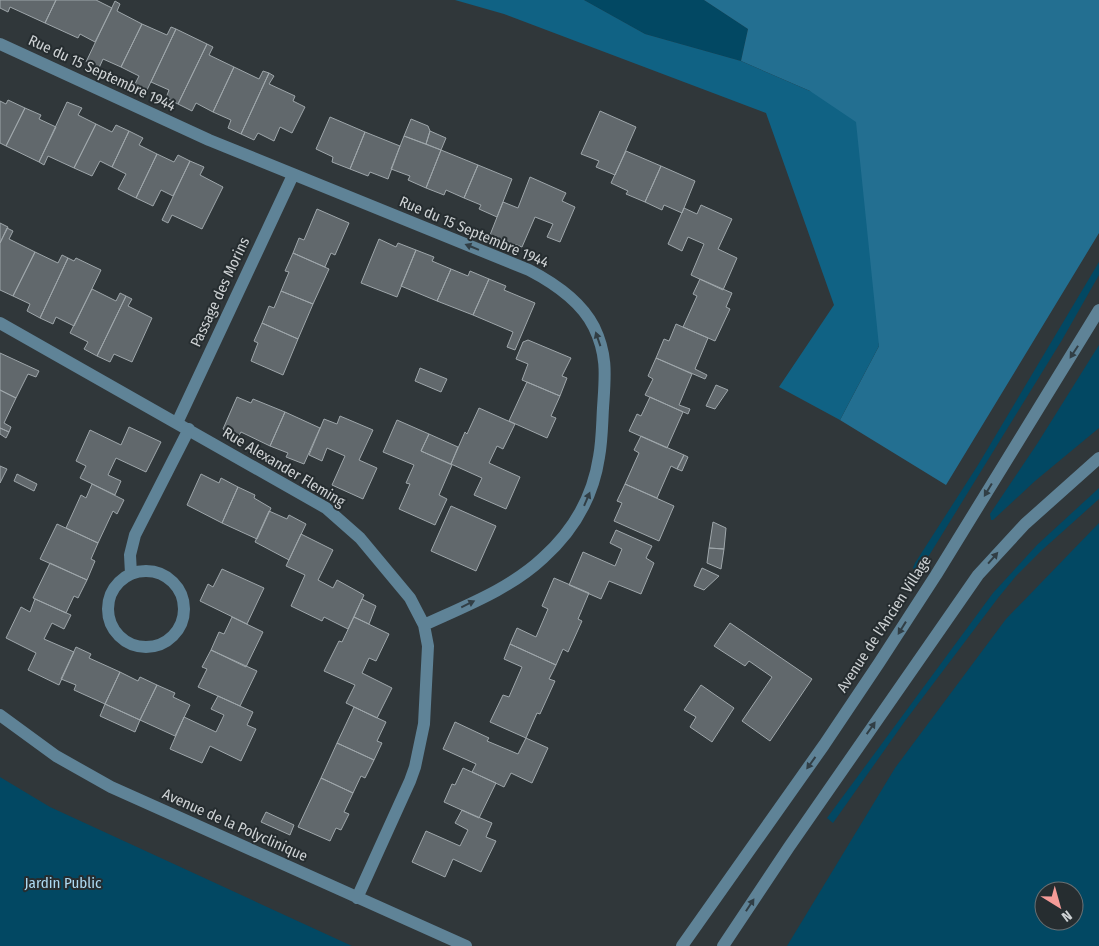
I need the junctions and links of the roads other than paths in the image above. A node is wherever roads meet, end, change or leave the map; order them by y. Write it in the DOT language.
graph roads {
  1 [pos="0,44"];
  2 [pos="293,175"];
  3 [pos="1099,310"];
  4 [pos="0,323"];
  5 [pos="177,423"];
  6 [pos="189,429"];
  7 [pos="1099,458"];
  8 [pos="131,574"];
  9 [pos="424,625"];
  10 [pos="0,715"];
  11 [pos="357,898"];
  12 [pos="466,946"];
  13 [pos="682,946"];
  14 [pos="723,946"];
  1 -- 2 [label="street, Rue du 15 Septembre 1944"];
  2 -- 5 [label="street, Passage des Morins"];
  9 -- 2 [label="street, Rue du 15 Septembre 1944, one-way"];
  3 -- 13 [label="street, Avenue de l'Ancien Village, one-way"];
  4 -- 5 [label="street, Rue Alexander Fleming"];
  5 -- 6 [label="street, Rue Alexander Fleming"];
  6 -- 8 [label="street"];
  6 -- 9 [label="street, Rue Alexander Fleming"];
  14 -- 7 [label="street, one-way"];
  8 -- 8 [label="street"];
  9 -- 11 [label="street, Rue Alexander Fleming"];
  10 -- 11 [label="street, Avenue de la Polyclinique"];
  11 -- 12 [label="street, Avenue de la Polyclinique"];
}
